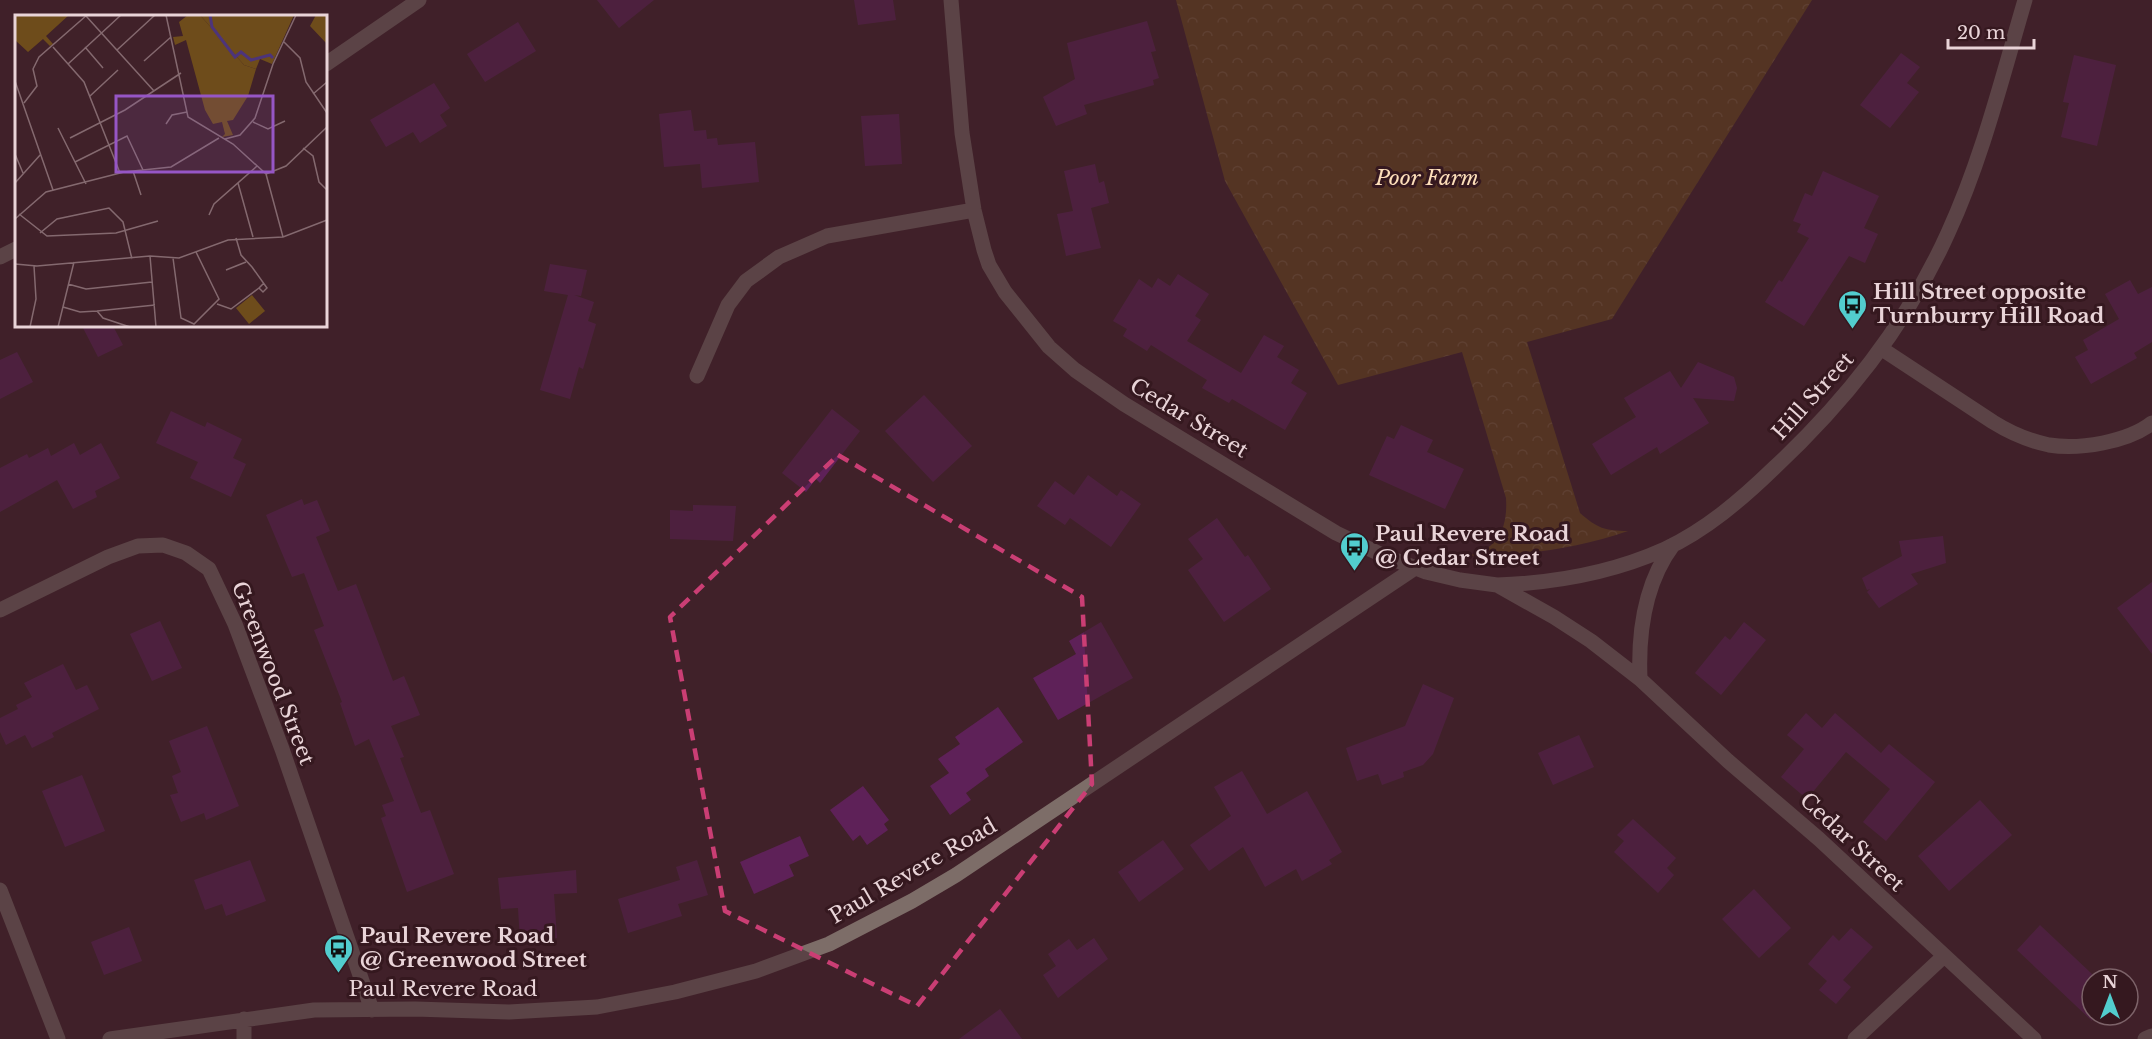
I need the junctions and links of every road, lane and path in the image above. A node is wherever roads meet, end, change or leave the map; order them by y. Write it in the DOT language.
graph roads {
  1 [pos="420,0"];
  2 [pos="951,0"];
  3 [pos="2025,0"];
  4 [pos="327,63"];
  5 [pos="974,210"];
  6 [pos="15,250"];
  7 [pos="0,257"];
  8 [pos="1882,349"];
  9 [pos="697,376"];
  10 [pos="2152,423"];
  11 [pos="1673,545"];
  12 [pos="1415,568"];
  13 [pos="1497,585"];
  14 [pos="0,610"];
  15 [pos="1640,679"];
  16 [pos="0,890"];
  17 [pos="1944,956"];
  18 [pos="372,1010"];
  19 [pos="244,1019"];
  20 [pos="2152,1036"];
  21 [pos="58,1039"];
  22 [pos="110,1039"];
  23 [pos="244,1039"];
  24 [pos="1855,1039"];
  25 [pos="2034,1039"];
  26 [pos="2145,1039"];
  1 -- 4 [label="street"];
  2 -- 5 [label="street, Cedar Street"];
  3 -- 8 [label="street, Hill Street"];
  5 -- 9 [label="street"];
  5 -- 12 [label="street, Cedar Street"];
  6 -- 7 [label="street"];
  8 -- 10 [label="street"];
  8 -- 11 [label="street, Hill Street"];
  11 -- 13 [label="street, Hill Street"];
  11 -- 15 [label="street"];
  12 -- 13 [label="street, Cedar Street"];
  12 -- 18 [label="street, Paul Revere Road"];
  13 -- 15 [label="street, Cedar Street"];
  14 -- 18 [label="street, Greenwood Street"];
  15 -- 17 [label="street, Cedar Street"];
  16 -- 21 [label="street"];
  17 -- 24 [label="street"];
  17 -- 25 [label="street, Cedar Street"];
  18 -- 19 [label="street, Paul Revere Road"];
  19 -- 22 [label="street, Paul Revere Road"];
  19 -- 23 [label="street"];
  20 -- 26 [label="street"];
}
